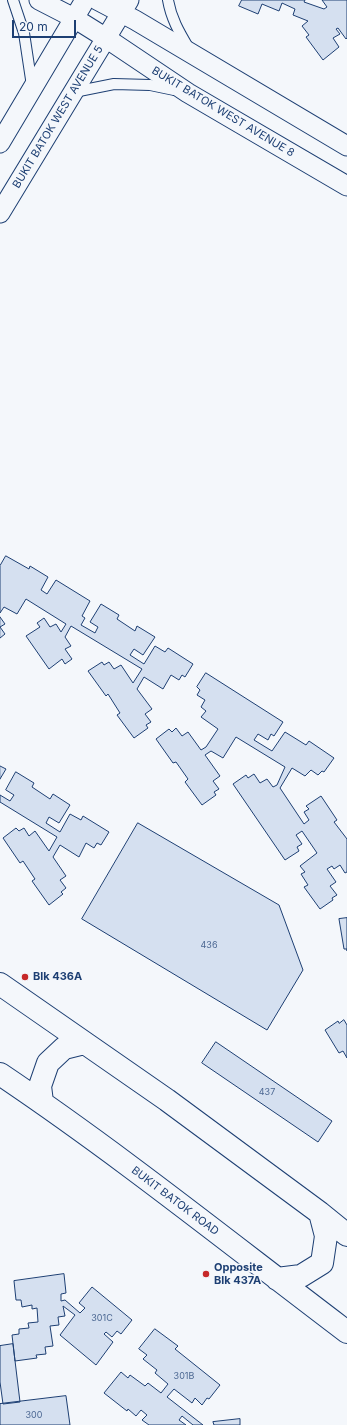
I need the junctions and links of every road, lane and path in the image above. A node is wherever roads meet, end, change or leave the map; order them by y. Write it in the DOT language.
graph roads {
  1 [pos="13,0"];
  2 [pos="39,0"];
  3 [pos="85,0"];
  4 [pos="97,0"];
  5 [pos="168,0"];
  6 [pos="125,6"];
  7 [pos="74,18"];
  8 [pos="106,38"];
  9 [pos="192,54"];
  10 [pos="32,90"];
  11 [pos="72,92"];
  12 [pos="188,93"];
  13 [pos="0,143"];
  14 [pos="347,146"];
  15 [pos="347,186"];
  16 [pos="0,213"];
  17 [pos="0,984"];
  18 [pos="84,1043"];
  19 [pos="0,1074"];
  20 [pos="42,1102"];
  21 [pos="320,1213"];
  22 [pos="347,1235"];
  23 [pos="277,1279"];
  24 [pos="347,1332"];
  1 -- 10 [label="lane"];
  2 -- 7 [label="street, BUKIT BATOK WEST AVENUE 8"];
  3 -- 7 [label="street"];
  4 -- 6 [label="street"];
  5 -- 9 [label="lane"];
  6 -- 8 [label="street, BUKIT BATOK WEST AVENUE 5"];
  6 -- 9 [label="street"];
  7 -- 8 [label="street, BUKIT BATOK WEST AVENUE 8"];
  7 -- 10 [label="street"];
  8 -- 11 [label="street, BUKIT BATOK WEST AVENUE 5"];
  8 -- 12 [label="street, BUKIT BATOK WEST AVENUE 8"];
  9 -- 14 [label="street"];
  10 -- 13 [label="street"];
  11 -- 12 [label="lane"];
  11 -- 16 [label="street, BUKIT BATOK WEST AVENUE 5"];
  12 -- 15 [label="street, BUKIT BATOK WEST AVENUE 8"];
  17 -- 18 [label="main road"];
  18 -- 20 [label="main road"];
  18 -- 21 [label="main road"];
  19 -- 20 [label="main road, BUKIT BATOK ROAD"];
  20 -- 23 [label="main road, BUKIT BATOK ROAD"];
  21 -- 22 [label="main road"];
  21 -- 23 [label="main road"];
  23 -- 24 [label="main road, BUKIT BATOK ROAD"];
}
